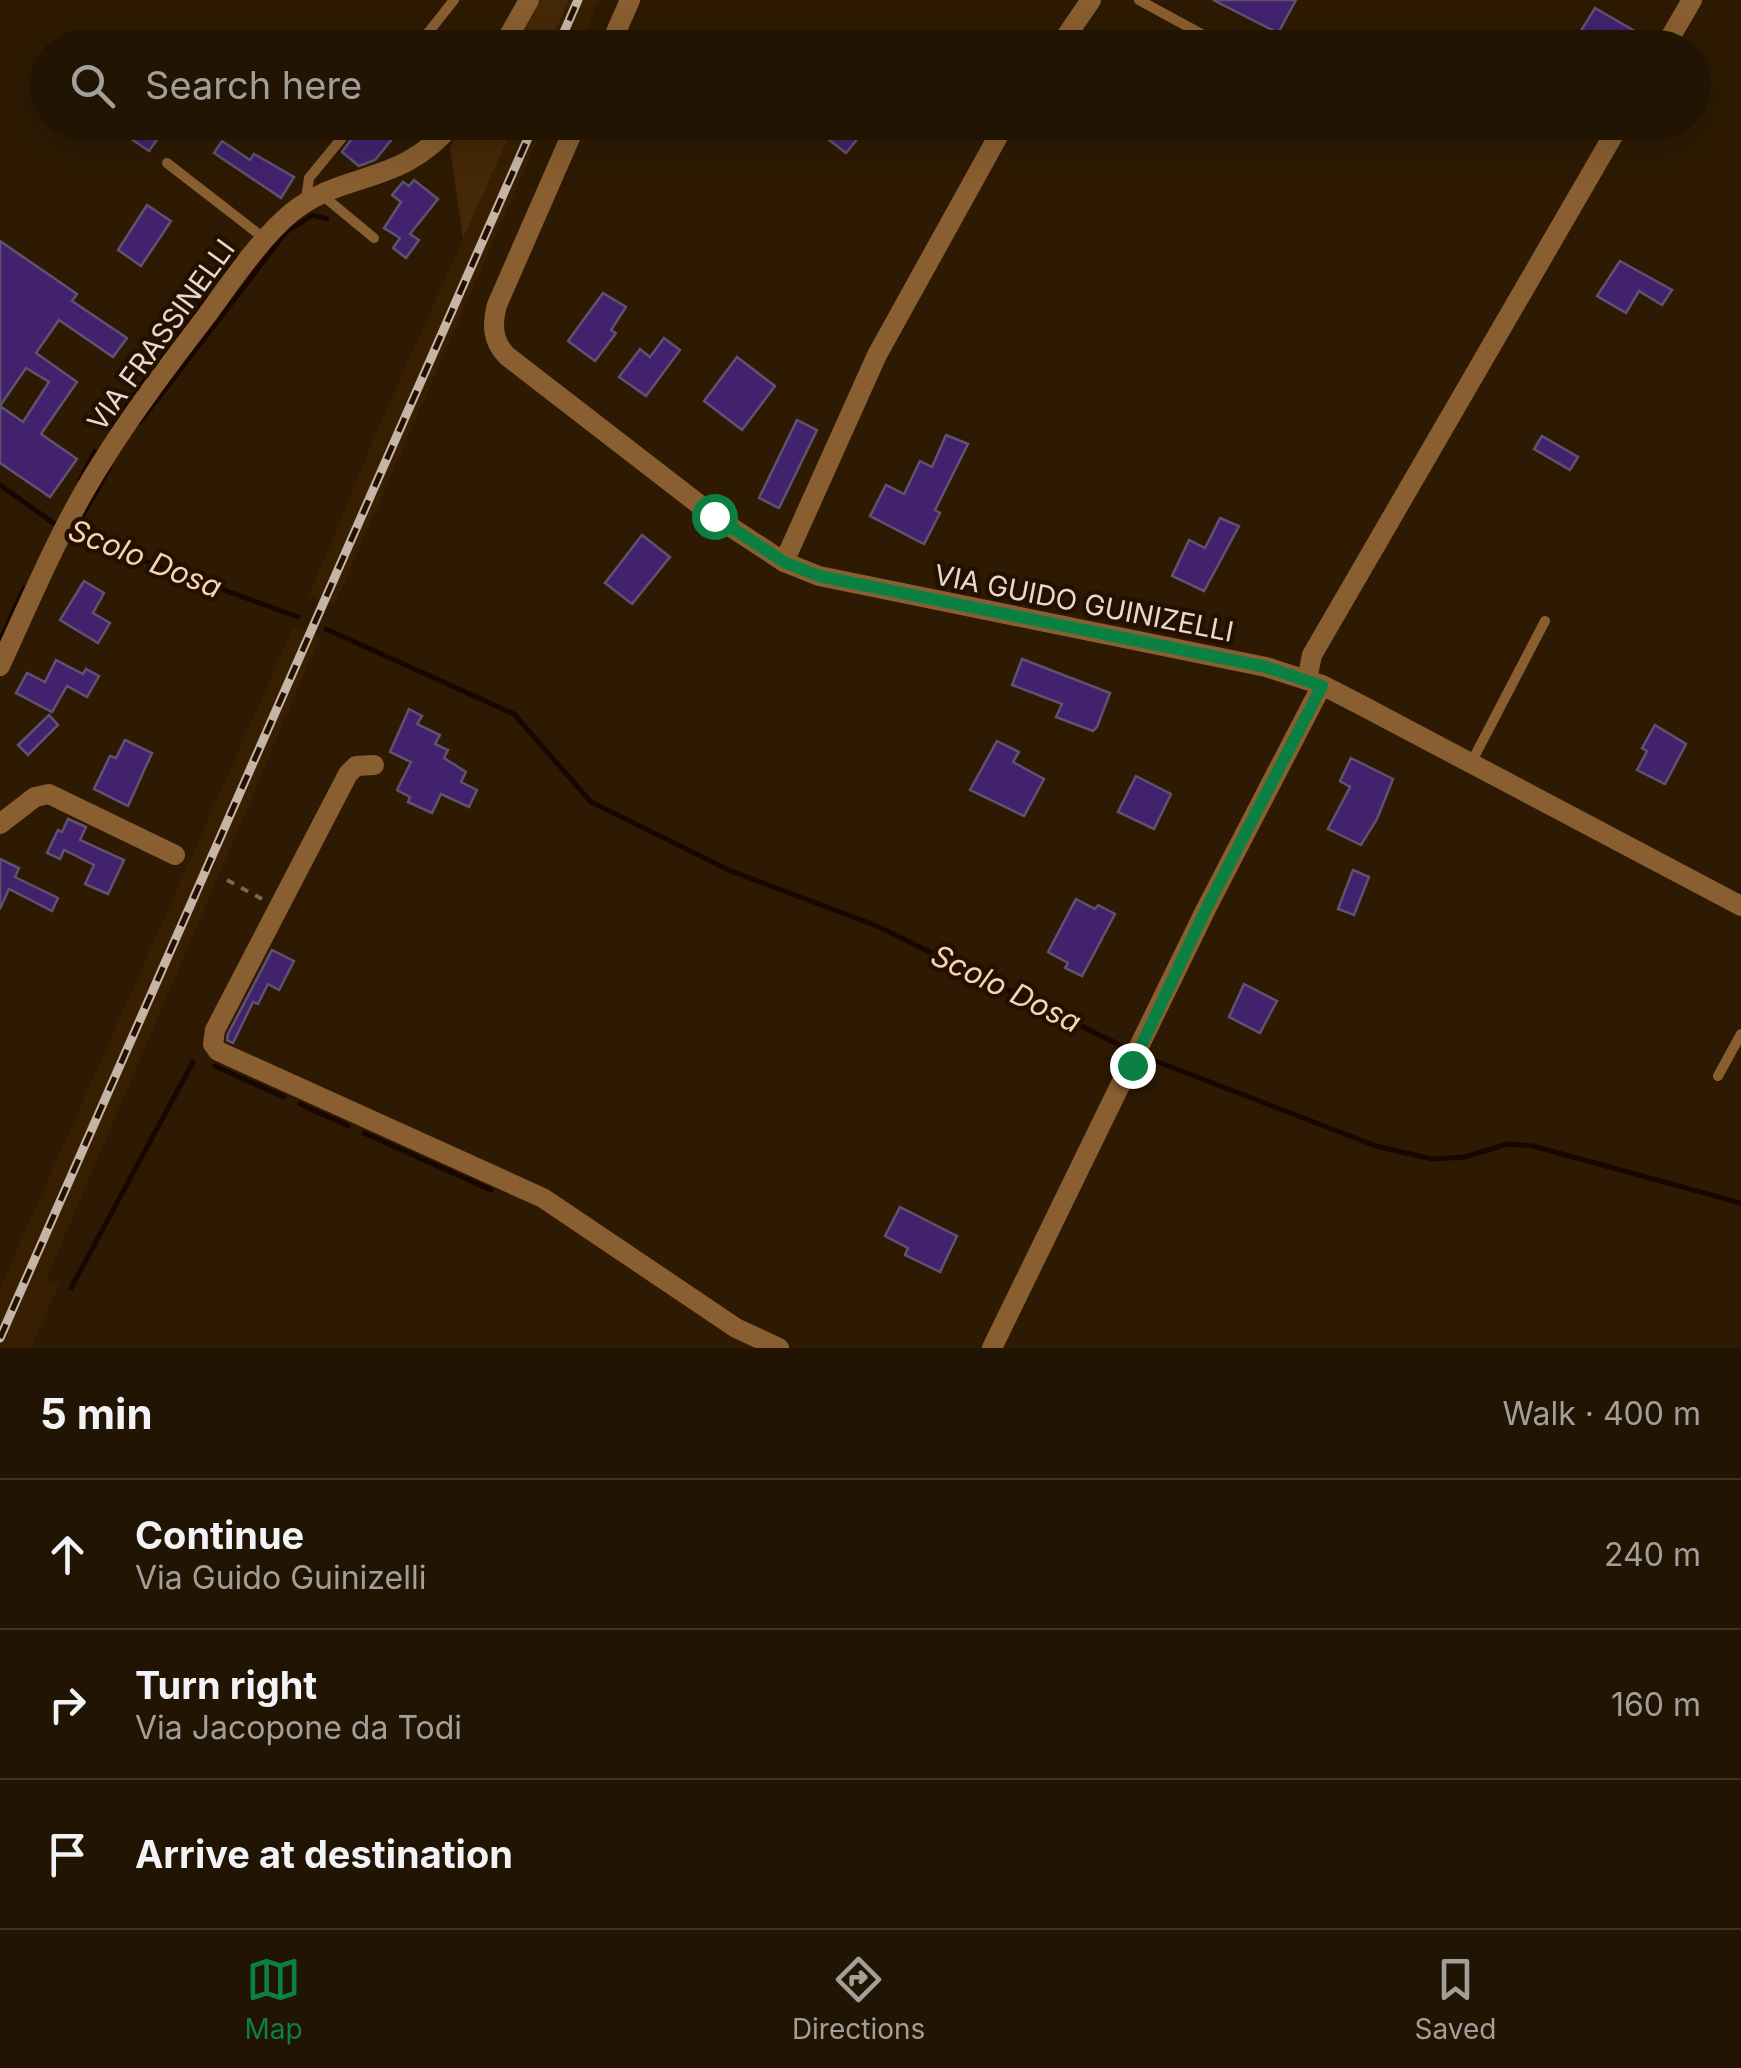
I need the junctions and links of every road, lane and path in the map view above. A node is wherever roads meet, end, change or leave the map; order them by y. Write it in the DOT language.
graph roads {
  1 [pos="454,0"];
  2 [pos="529,0"];
  3 [pos="630,0"];
  4 [pos="1091,0"];
  5 [pos="1139,0"];
  6 [pos="1692,0"];
  7 [pos="430,30"];
  8 [pos="512,30"];
  9 [pos="617,30"];
  10 [pos="1070,30"];
  11 [pos="1193,30"];
  12 [pos="1674,30"];
  13 [pos="340,140"];
  14 [pos="437,140"];
  15 [pos="569,140"];
  16 [pos="996,140"];
  17 [pos="1611,140"];
  18 [pos="167,163"];
  19 [pos="314,199"];
  20 [pos="374,238"];
  21 [pos="266,239"];
  22 [pos="784,562"];
  23 [pos="1545,621"];
  24 [pos="0,666"];
  25 [pos="1315,683"];
  26 [pos="1471,764"];
  27 [pos="374,766"];
  28 [pos="0,824"];
  29 [pos="175,855"];
  30 [pos="227,880"];
  31 [pos="1741,906"];
  32 [pos="278,908"];
  33 [pos="1741,1034"];
  34 [pos="1718,1076"];
  35 [pos="779,1348"];
  36 [pos="992,1348"];
  1 -- 7 [label="lane"];
  2 -- 8 [label="street"];
  3 -- 9 [label="street"];
  4 -- 10 [label="street"];
  5 -- 11 [label="lane"];
  6 -- 12 [label="street"];
  13 -- 19 [label="lane"];
  14 -- 19 [label="street, VIA FRASSINELLI"];
  15 -- 22 [label="street, VIA GUIDO GUINIZELLI"];
  16 -- 22 [label="street"];
  17 -- 25 [label="street"];
  18 -- 21 [label="lane"];
  19 -- 20 [label="lane"];
  19 -- 21 [label="street, VIA FRASSINELLI"];
  21 -- 24 [label="street, VIA FRASSINELLI"];
  22 -- 25 [label="street, VIA GUIDO GUINIZELLI"];
  23 -- 26 [label="lane"];
  25 -- 26 [label="street, VIA GUIDO GUINIZELLI"];
  25 -- 36 [label="street"];
  26 -- 31 [label="street, VIA GUIDO GUINIZELLI"];
  27 -- 32 [label="street"];
  28 -- 29 [label="street"];
  30 -- 32 [label="path"];
  32 -- 35 [label="street"];
  33 -- 34 [label="lane"];
}
